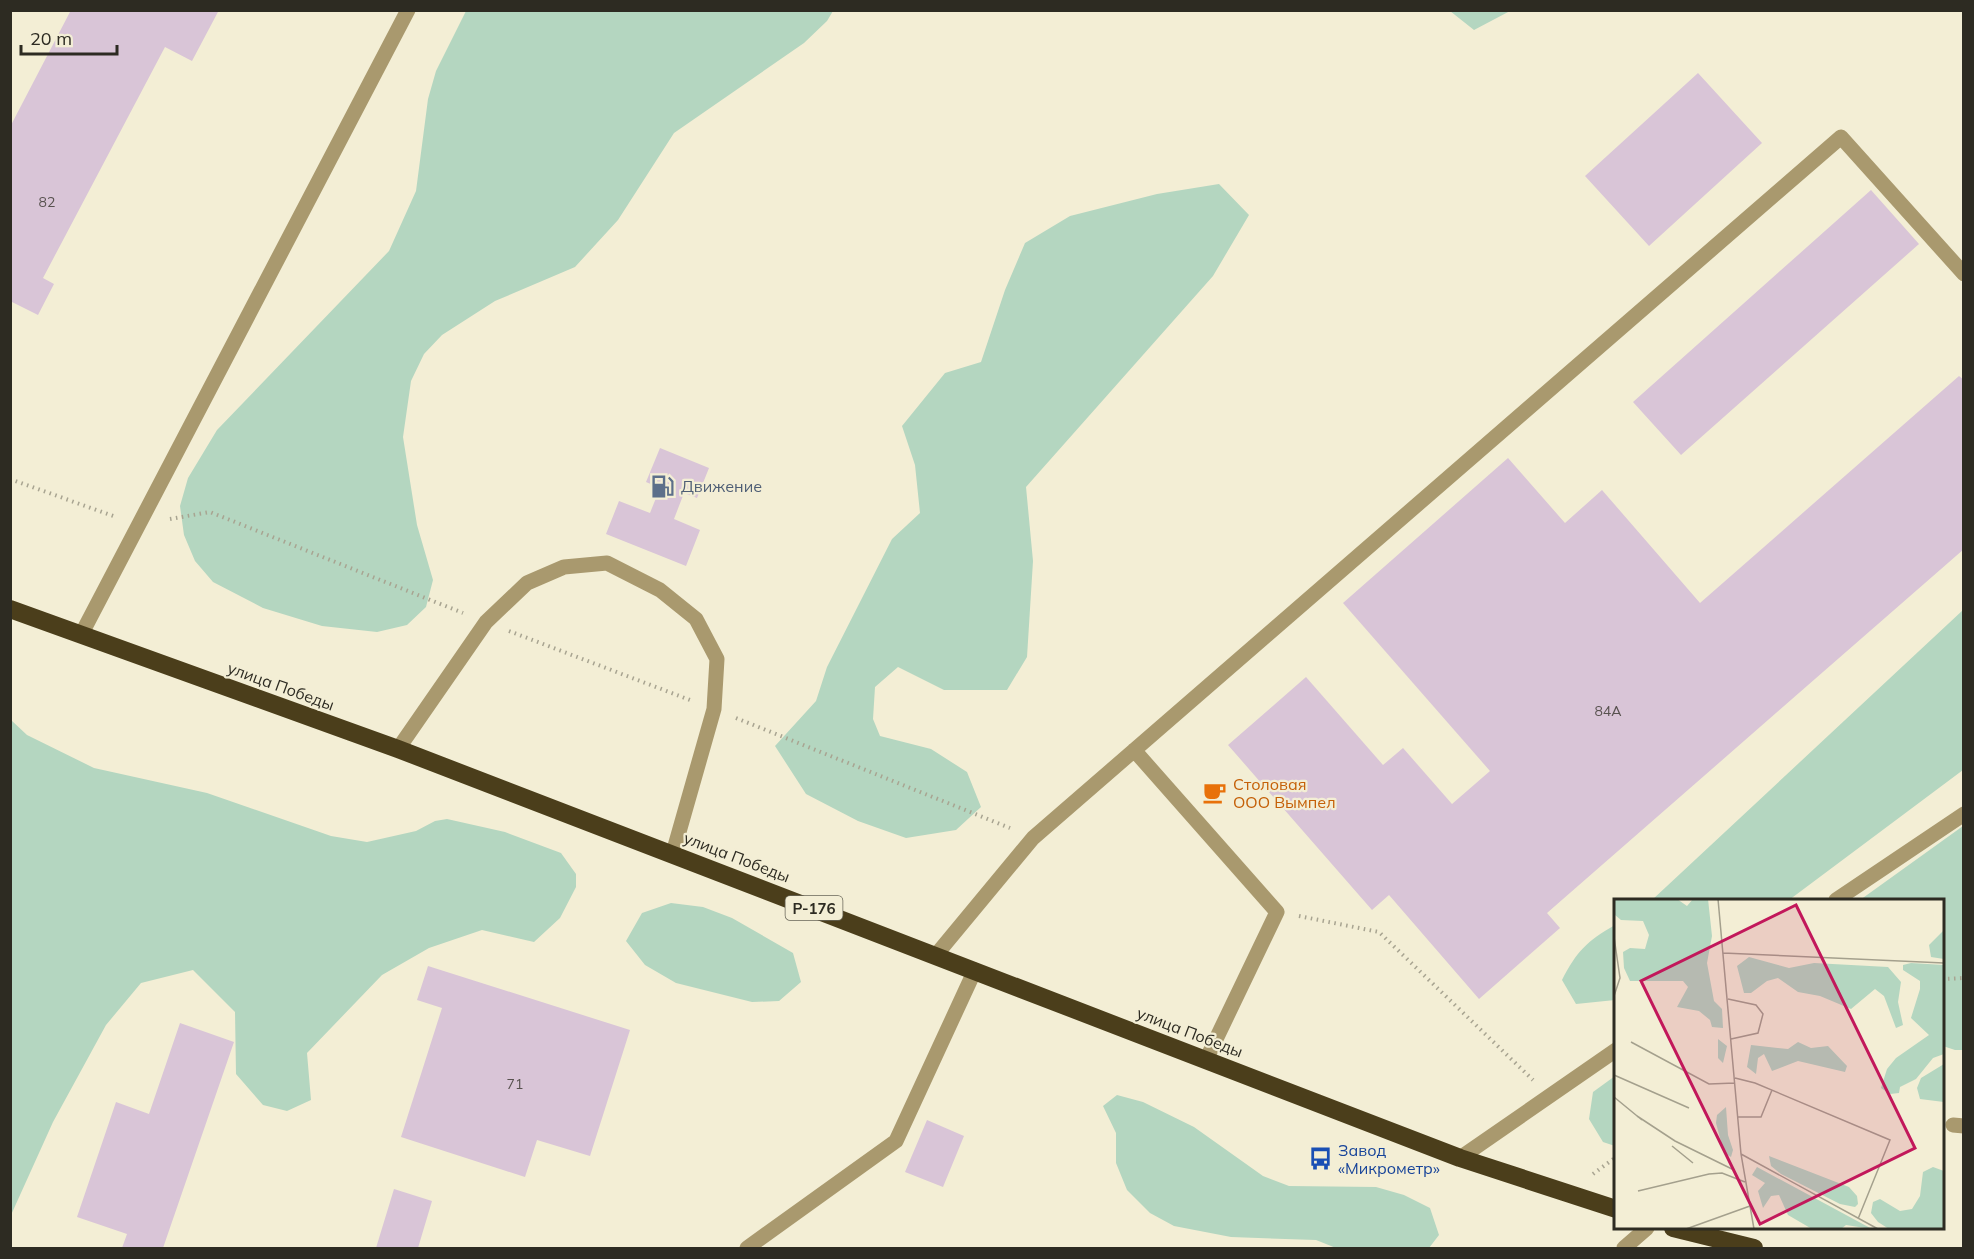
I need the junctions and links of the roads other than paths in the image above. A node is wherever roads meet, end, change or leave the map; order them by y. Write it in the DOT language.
graph roads {
  1 [pos="408,10"];
  2 [pos="1964,274"];
  3 [pos="10,609"];
  4 [pos="81,635"];
  5 [pos="398,749"];
  6 [pos="1134,750"];
  7 [pos="1964,814"];
  8 [pos="673,853"];
  9 [pos="1837,899"];
  10 [pos="936,955"];
  11 [pos="975,970"];
  12 [pos="1614,1051"];
  13 [pos="1206,1060"];
  14 [pos="1460,1158"];
  15 [pos="1614,1208"];
  16 [pos="1645,1229"];
  17 [pos="1681,1229"];
  18 [pos="747,1248"];
  19 [pos="1624,1248"];
  20 [pos="1754,1248"];
  1 -- 4 [label="street"];
  2 -- 6 [label="street"];
  3 -- 4 [label="highway, улица Победы / Р-176"];
  4 -- 5 [label="highway, улица Победы / Р-176"];
  5 -- 8 [label="highway, улица Победы / Р-176"];
  5 -- 8 [label="street"];
  6 -- 10 [label="street"];
  6 -- 13 [label="street"];
  7 -- 9 [label="street"];
  8 -- 10 [label="highway, улица Победы / Р-176"];
  10 -- 11 [label="highway, улица Победы / Р-176"];
  11 -- 13 [label="highway, улица Победы / Р-176"];
  11 -- 18 [label="street"];
  12 -- 14 [label="street"];
  13 -- 14 [label="highway, улица Победы / Р-176"];
  14 -- 15 [label="highway, улица Победы / Р-176"];
  16 -- 19 [label="street"];
  17 -- 20 [label="highway"];
}
